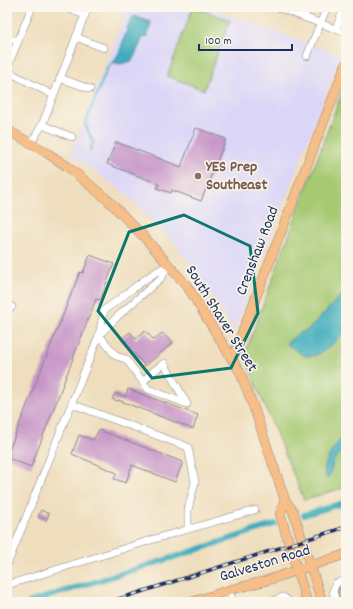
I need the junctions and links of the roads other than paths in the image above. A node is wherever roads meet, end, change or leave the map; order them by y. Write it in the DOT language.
graph roads {
  1 [pos="32,7"];
  2 [pos="64,7"];
  3 [pos="88,7"];
  4 [pos="277,7"];
  5 [pos="308,7"];
  6 [pos="326,7"];
  7 [pos="344,7"];
  8 [pos="84,15"];
  9 [pos="304,17"];
  10 [pos="320,23"];
  11 [pos="336,29"];
  12 [pos="346,33"];
  13 [pos="76,37"];
  14 [pos="7,38"];
  15 [pos="18,41"];
  16 [pos="104,48"];
  17 [pos="307,56"];
  18 [pos="346,64"];
  19 [pos="7,69"];
  20 [pos="60,78"];
  21 [pos="90,89"];
  22 [pos="53,95"];
  23 [pos="42,125"];
  24 [pos="7,130"];
  25 [pos="72,137"];
  26 [pos="31,143"];
  27 [pos="169,265"];
  28 [pos="144,279"];
  29 [pos="152,287"];
  30 [pos="120,298"];
  31 [pos="128,307"];
  32 [pos="99,335"];
  33 [pos="232,359"];
  34 [pos="143,382"];
  35 [pos="72,404"];
  36 [pos="285,500"];
  37 [pos="255,510"];
  38 [pos="188,529"];
  39 [pos="346,556"];
  40 [pos="7,565"];
  41 [pos="310,566"];
  42 [pos="298,571"];
  43 [pos="346,580"];
  44 [pos="7,585"];
  45 [pos="229,590"];
  46 [pos="333,591"];
  47 [pos="321,598"];
  48 [pos="192,602"];
  49 [pos="233,602"];
  50 [pos="270,602"];
  51 [pos="290,602"];
  52 [pos="307,602"];
  53 [pos="336,602"];
  1 -- 15 [label="lane"];
  2 -- 8 [label="lane"];
  3 -- 8 [label="lane"];
  4 -- 9 [label="lane"];
  5 -- 9 [label="lane"];
  6 -- 10 [label="lane"];
  7 -- 11 [label="lane"];
  8 -- 13 [label="lane"];
  9 -- 10 [label="lane"];
  10 -- 11 [label="lane"];
  10 -- 17 [label="lane"];
  11 -- 12 [label="lane"];
  13 -- 16 [label="lane"];
  13 -- 20 [label="lane"];
  14 -- 15 [label="lane"];
  15 -- 19 [label="lane"];
  18 -- 33 [label="main road, Crenshaw Road"];
  19 -- 22 [label="lane"];
  20 -- 21 [label="lane"];
  20 -- 22 [label="lane"];
  22 -- 23 [label="lane"];
  23 -- 25 [label="lane"];
  23 -- 26 [label="lane"];
  24 -- 26 [label="main road, South Shaver Street"];
  26 -- 27 [label="main road, South Shaver Street"];
  27 -- 28 [label="lane"];
  27 -- 29 [label="lane"];
  27 -- 33 [label="main road, South Shaver Street"];
  28 -- 29 [label="lane"];
  28 -- 30 [label="lane"];
  29 -- 31 [label="lane"];
  30 -- 31 [label="lane"];
  30 -- 32 [label="lane"];
  31 -- 32 [label="lane"];
  32 -- 34 [label="lane"];
  32 -- 35 [label="lane"];
  33 -- 36 [label="main road, South Shaver Street"];
  34 -- 34 [label="lane"];
  35 -- 38 [label="lane"];
  35 -- 40 [label="lane"];
  36 -- 41 [label="main road, South Shaver Street"];
  36 -- 42 [label="main road, South Shaver Street"];
  37 -- 38 [label="lane"];
  38 -- 44 [label="lane"];
  39 -- 41 [label="main road, Galveston Road"];
  41 -- 42 [label="main road, Galveston Road"];
  41 -- 47 [label="main road, South Shaver Street"];
  42 -- 45 [label="main road, Galveston Road"];
  42 -- 52 [label="main road, South Shaver Street"];
  43 -- 46 [label="lane"];
  45 -- 48 [label="main road, Galveston Road"];
  45 -- 49 [label="lane"];
  46 -- 47 [label="lane"];
  46 -- 53 [label="lane"];
  50 -- 51 [label="lane"];
}
